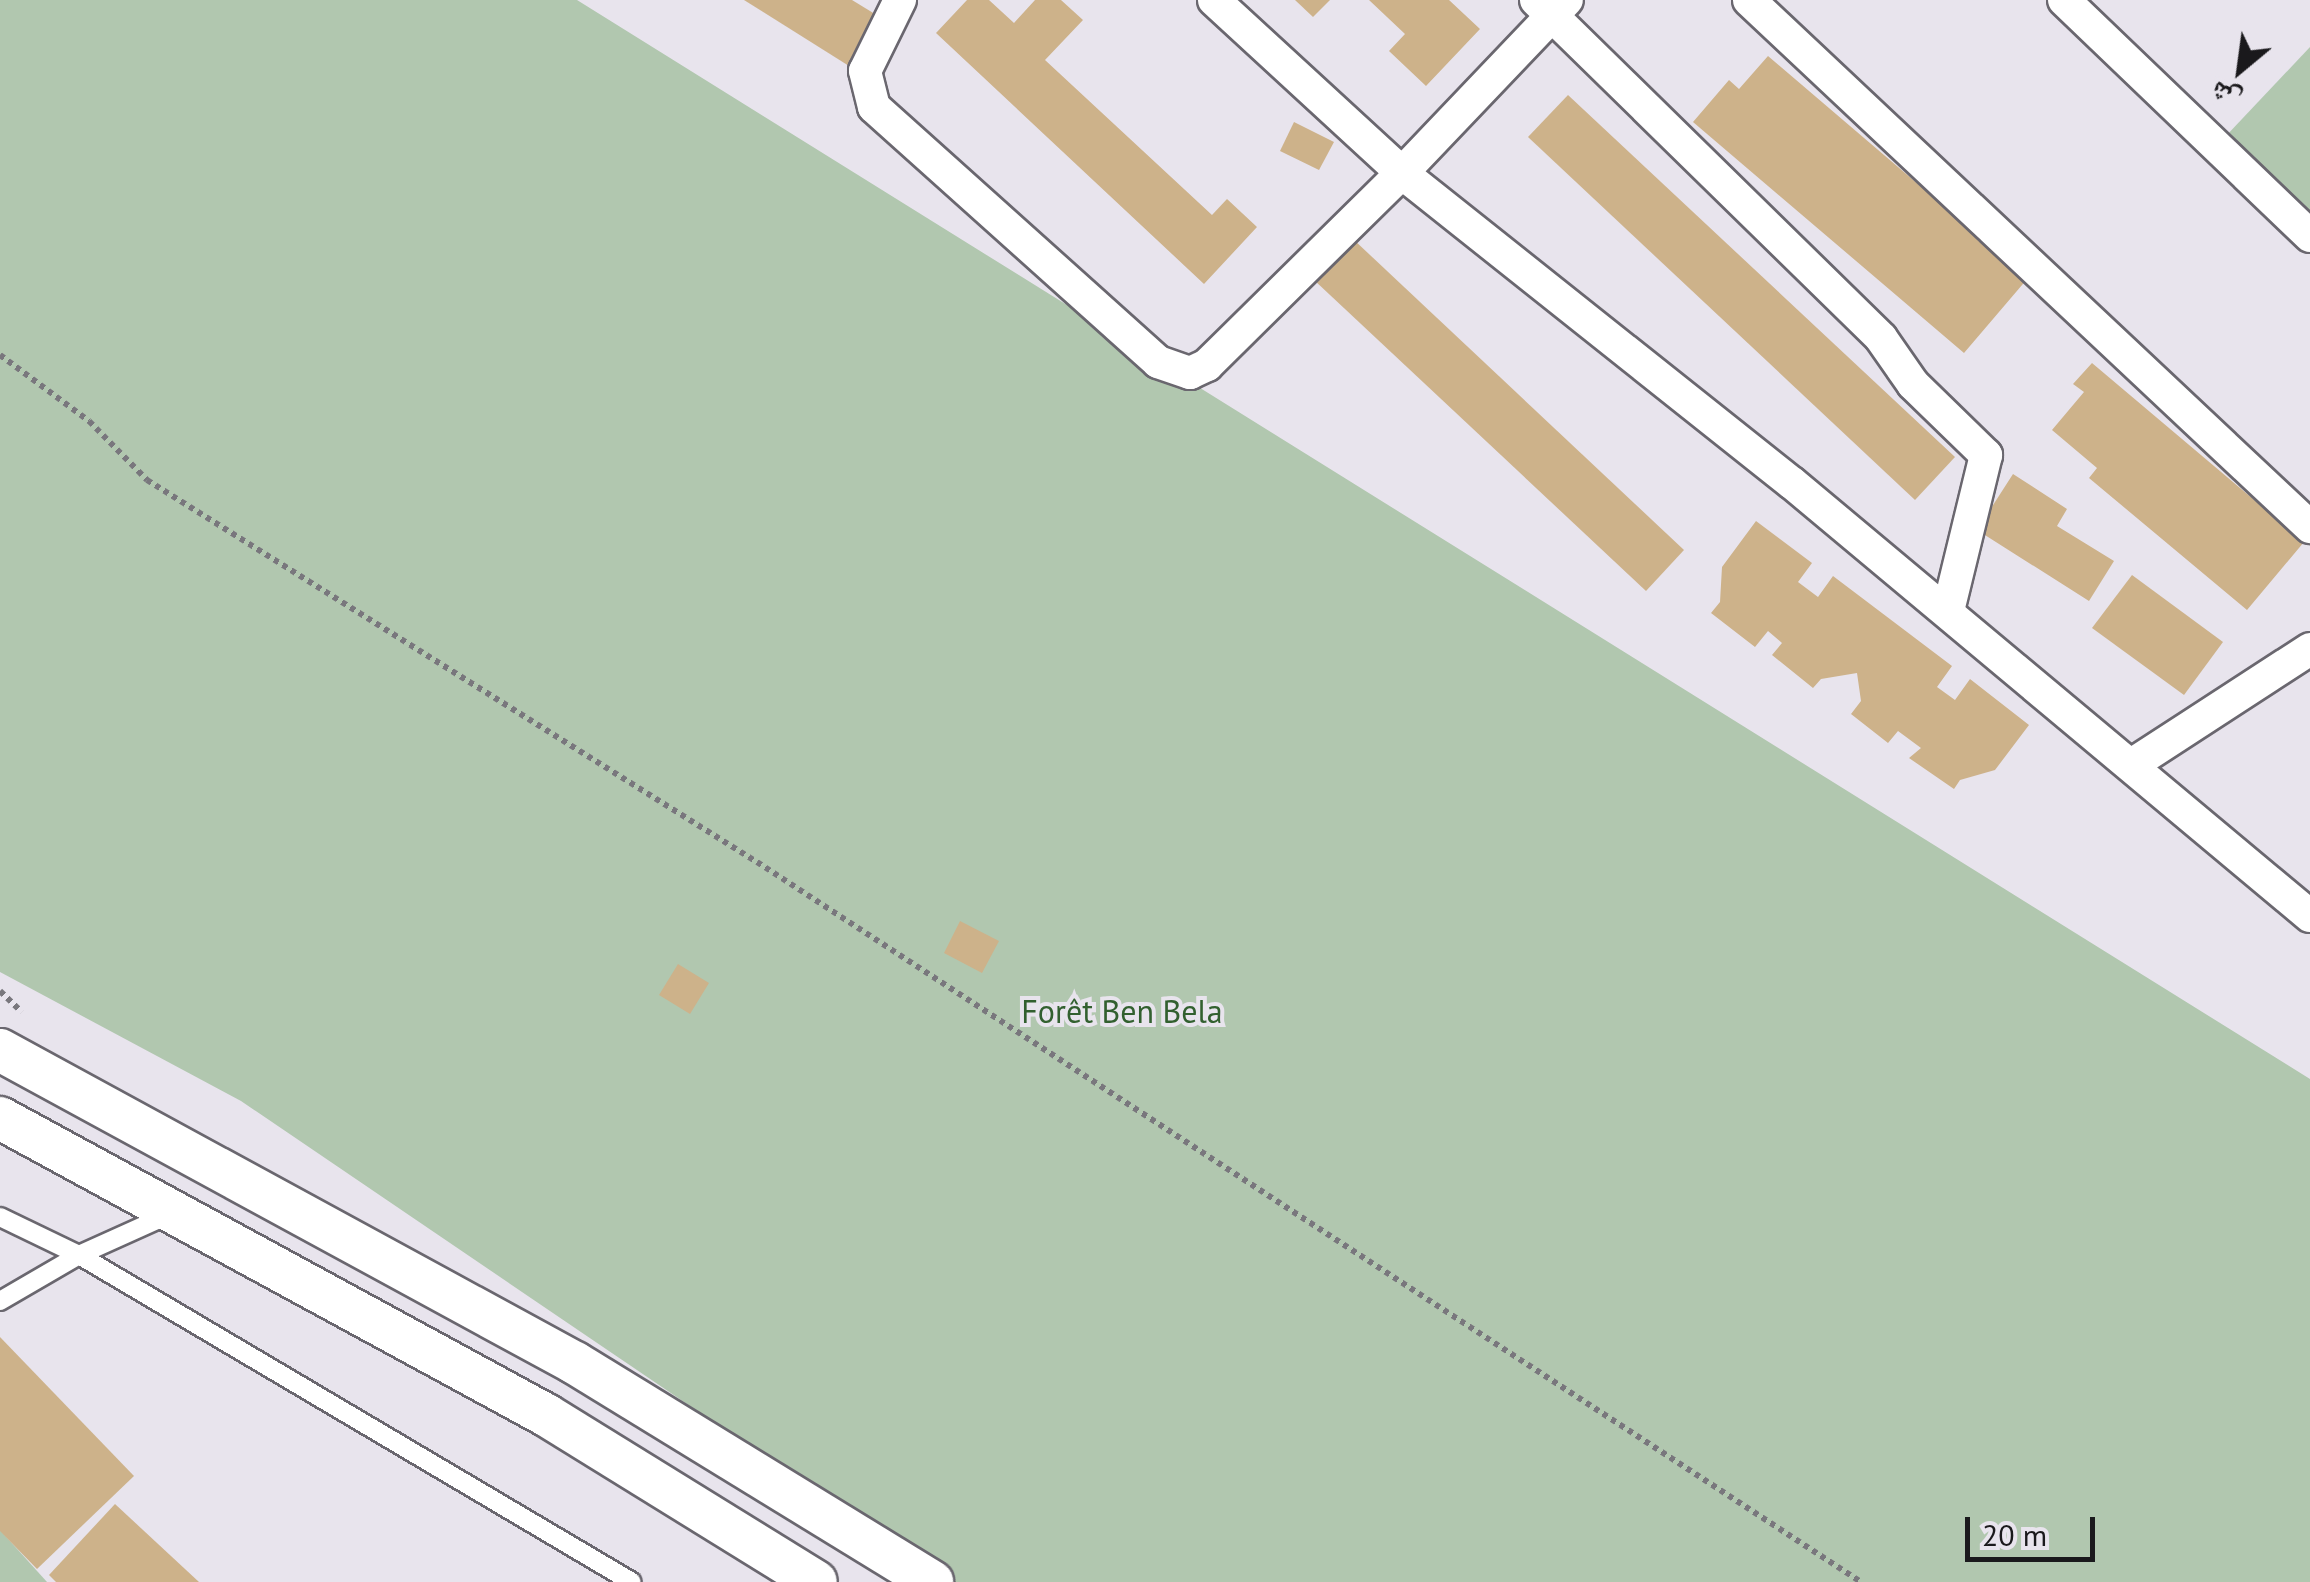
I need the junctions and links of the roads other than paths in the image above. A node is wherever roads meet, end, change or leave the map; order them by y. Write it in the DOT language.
graph roads {
  1 [pos="1214,0"];
  2 [pos="1749,0"];
  3 [pos="2064,0"];
  4 [pos="892,3"];
  5 [pos="1552,5"];
  6 [pos="1402,173"];
  7 [pos="2310,236"];
  8 [pos="2310,527"];
  9 [pos="1948,611"];
  10 [pos="2310,649"];
  11 [pos="2133,764"];
  12 [pos="2310,916"];
  13 [pos="0,1050"];
  14 [pos="0,1118"];
  15 [pos="214,1162"];
  16 [pos="179,1210"];
  17 [pos="0,1217"];
  18 [pos="79,1254"];
  19 [pos="0,1302"];
  20 [pos="632,1582"];
  21 [pos="816,1582"];
  22 [pos="932,1582"];
  1 -- 6 [label="street"];
  2 -- 8 [label="street"];
  3 -- 7 [label="street"];
  4 -- 6 [label="street"];
  5 -- 6 [label="street"];
  5 -- 9 [label="street"];
  6 -- 9 [label="street"];
  9 -- 11 [label="street"];
  10 -- 11 [label="street"];
  11 -- 12 [label="street"];
  13 -- 15 [label="street"];
  14 -- 16 [label="street"];
  15 -- 16 [label="street"];
  15 -- 22 [label="street"];
  16 -- 18 [label="lane"];
  16 -- 21 [label="street"];
  17 -- 18 [label="lane"];
  18 -- 19 [label="lane"];
  18 -- 20 [label="lane"];
}
